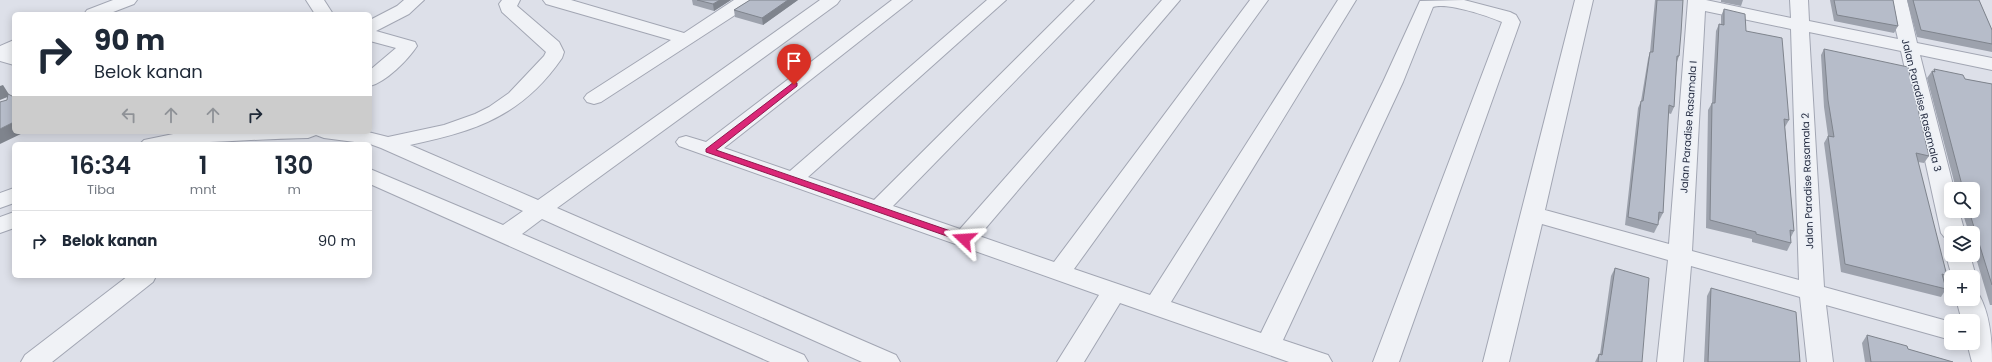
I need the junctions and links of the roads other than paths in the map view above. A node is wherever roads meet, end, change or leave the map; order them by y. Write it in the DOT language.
graph roads {
  1 [pos="128,0"];
  2 [pos="315,0"];
  3 [pos="415,0"];
  4 [pos="511,0"];
  5 [pos="552,0"];
  6 [pos="746,0"];
  7 [pos="831,0"];
  8 [pos="903,0"];
  9 [pos="997,0"];
  10 [pos="1085,0"];
  11 [pos="1171,0"];
  12 [pos="1259,0"];
  13 [pos="1347,0"];
  14 [pos="1584,0"];
  15 [pos="1799,0"];
  16 [pos="1898,0"];
  17 [pos="1697,2"];
  18 [pos="102,4"];
  19 [pos="95,12"];
  20 [pos="323,12"];
  21 [pos="1801,25"];
  22 [pos="372,26"];
  23 [pos="372,36"];
  24 [pos="686,39"];
  25 [pos="1908,46"];
  26 [pos="12,47"];
  27 [pos="12,58"];
  28 [pos="1992,64"];
  29 [pos="372,78"];
  30 [pos="594,98"];
  31 [pos="286,134"];
  32 [pos="305,134"];
  33 [pos="341,134"];
  34 [pos="235,139"];
  35 [pos="160,142"];
  36 [pos="296,142"];
  37 [pos="686,142"];
  38 [pos="388,143"];
  39 [pos="709,150"];
  40 [pos="372,177"];
  41 [pos="793,179"];
  42 [pos="12,195"];
  43 [pos="0,201"];
  44 [pos="539,208"];
  45 [pos="879,208"];
  46 [pos="1534,214"];
  47 [pos="12,220"];
  48 [pos="0,226"];
  49 [pos="1951,226"];
  50 [pos="506,234"];
  51 [pos="964,239"];
  52 [pos="1680,255"];
  53 [pos="1059,272"];
  54 [pos="141,278"];
  55 [pos="1115,291"];
  56 [pos="1812,292"];
  57 [pos="1156,306"];
  58 [pos="1971,306"];
  59 [pos="1944,329"];
  60 [pos="1268,345"];
  61 [pos="1982,345"];
  62 [pos="34,362"];
  63 [pos="795,362"];
  64 [pos="887,362"];
  65 [pos="1070,362"];
  66 [pos="1319,362"];
  67 [pos="1386,362"];
  68 [pos="1496,362"];
  69 [pos="1670,362"];
  70 [pos="1820,362"];
  1 -- 18 [label="street"];
  2 -- 20 [label="street"];
  3 -- 22 [label="street"];
  4 -- 38 [label="street"];
  5 -- 24 [label="street"];
  6 -- 24 [label="street"];
  7 -- 44 [label="street"];
  8 -- 39 [label="street"];
  9 -- 41 [label="street"];
  10 -- 45 [label="street"];
  11 -- 51 [label="street"];
  12 -- 53 [label="street"];
  13 -- 57 [label="street"];
  14 -- 46 [label="street"];
  15 -- 21 [label="street, Jalan Paradise Rasamala 2"];
  16 -- 25 [label="street, Jalan Paradise Rasamala 3"];
  17 -- 21 [label="street"];
  17 -- 52 [label="street, Jalan Paradise Rasamala I"];
  18 -- 19 [label="street"];
  21 -- 25 [label="street"];
  21 -- 56 [label="street, Jalan Paradise Rasamala 2"];
  23 -- 29 [label="street"];
  24 -- 30 [label="street"];
  25 -- 28 [label="street"];
  25 -- 49 [label="street, Jalan Paradise Rasamala 3"];
  26 -- 27 [label="street"];
  31 -- 34 [label="street"];
  32 -- 36 [label="street"];
  33 -- 38 [label="street"];
  34 -- 35 [label="street"];
  37 -- 39 [label="street"];
  38 -- 44 [label="street"];
  39 -- 41 [label="street"];
  40 -- 50 [label="street"];
  41 -- 45 [label="street"];
  42 -- 43 [label="street"];
  44 -- 50 [label="street"];
  44 -- 64 [label="street"];
  45 -- 51 [label="street"];
  46 -- 52 [label="street"];
  46 -- 68 [label="street"];
  47 -- 48 [label="street"];
  50 -- 63 [label="street"];
  51 -- 53 [label="street"];
  52 -- 56 [label="street"];
  52 -- 69 [label="street, Jalan Paradise Rasamala I"];
  53 -- 55 [label="street"];
  54 -- 62 [label="street"];
  55 -- 57 [label="street"];
  55 -- 65 [label="street"];
  56 -- 59 [label="street"];
  56 -- 70 [label="street, Jalan Paradise Rasamala 2"];
  57 -- 60 [label="street"];
  58 -- 61 [label="street"];
  60 -- 66 [label="street"];
  60 -- 67 [label="street"];
}
